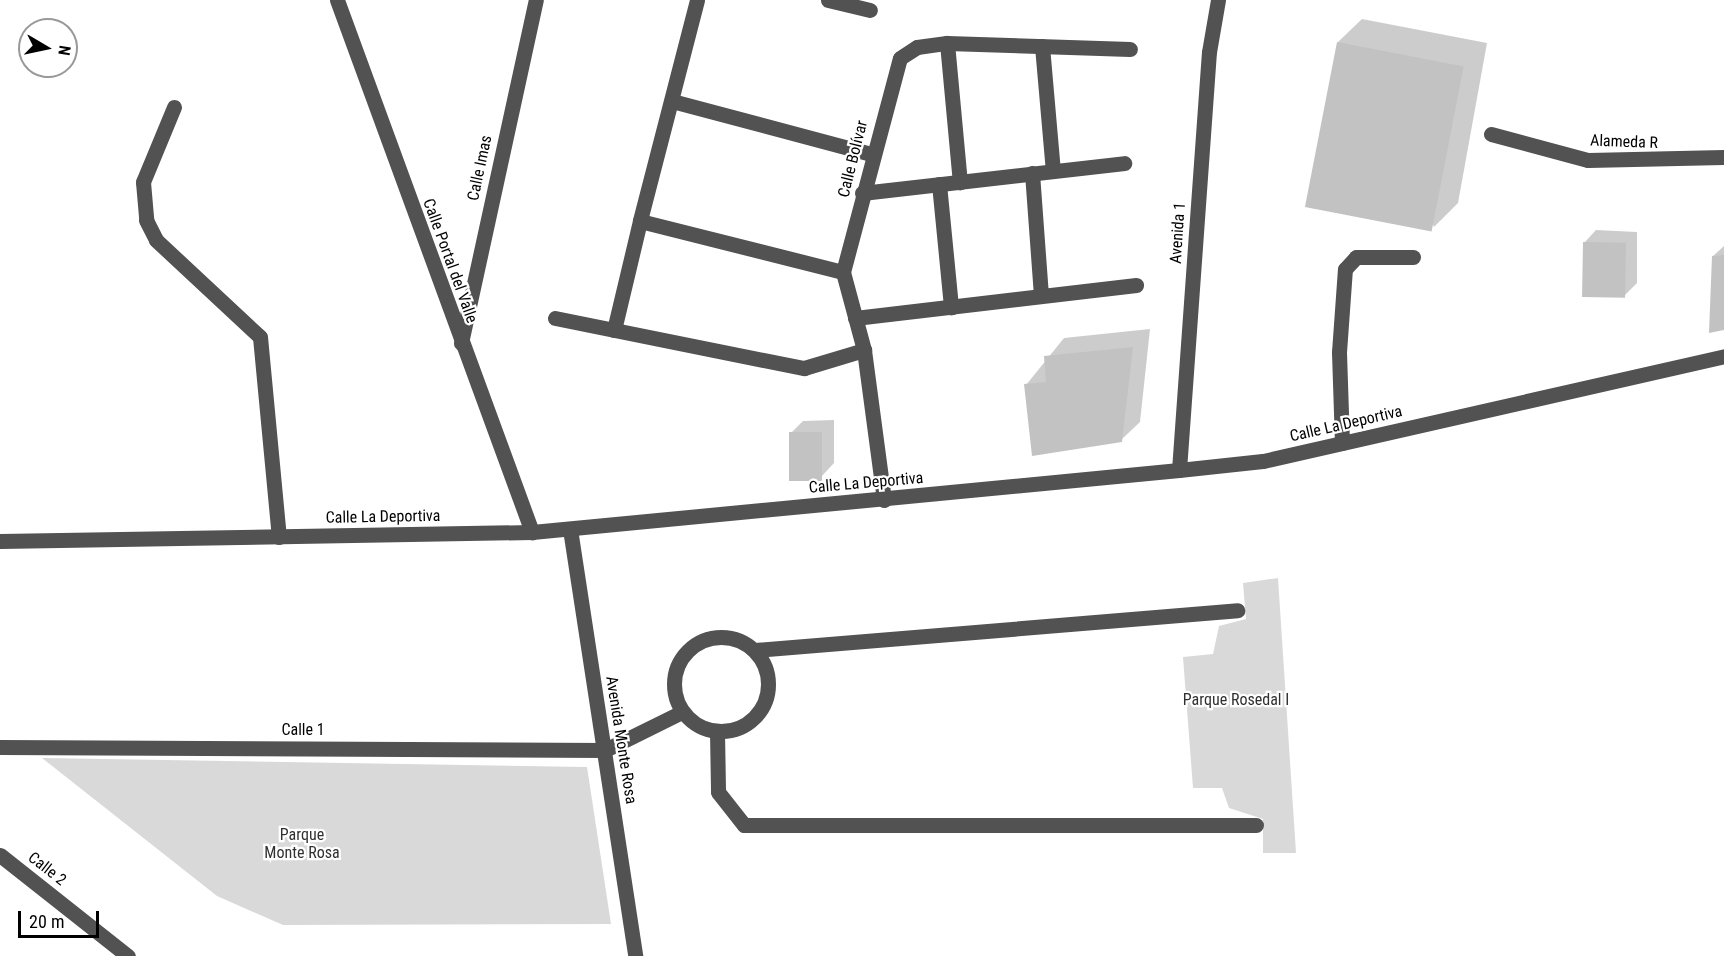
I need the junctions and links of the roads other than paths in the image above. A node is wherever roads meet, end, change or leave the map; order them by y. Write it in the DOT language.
graph roads {
  1 [pos="337,0"];
  2 [pos="536,0"];
  3 [pos="697,0"];
  4 [pos="828,0"];
  5 [pos="1218,0"];
  6 [pos="870,10"];
  7 [pos="947,43"];
  8 [pos="1042,46"];
  9 [pos="1130,49"];
  10 [pos="672,101"];
  11 [pos="174,107"];
  12 [pos="1491,134"];
  13 [pos="871,154"];
  14 [pos="1724,157"];
  15 [pos="1124,163"];
  16 [pos="1053,171"];
  17 [pos="1032,173"];
  18 [pos="960,182"];
  19 [pos="939,184"];
  20 [pos="862,193"];
  21 [pos="640,221"];
  22 [pos="1413,257"];
  23 [pos="843,272"];
  24 [pos="1136,285"];
  25 [pos="1041,296"];
  26 [pos="951,307"];
  27 [pos="555,318"];
  28 [pos="855,318"];
  29 [pos="614,330"];
  30 [pos="460,344"];
  31 [pos="864,350"];
  32 [pos="1724,356"];
  33 [pos="1342,443"];
  34 [pos="1179,470"];
  35 [pos="884,500"];
  36 [pos="570,529"];
  37 [pos="532,532"];
  38 [pos="279,537"];
  39 [pos="0,541"];
  40 [pos="1237,610"];
  41 [pos="755,650"];
  42 [pos="682,711"];
  43 [pos="717,732"];
  44 [pos="0,747"];
  45 [pos="605,750"];
  46 [pos="1256,825"];
  47 [pos="0,855"];
  48 [pos="128,956"];
  49 [pos="635,956"];
  1 -- 30 [label="street, Calle Portal del Valle"];
  2 -- 30 [label="street, Calle Imas"];
  3 -- 10 [label="street"];
  4 -- 6 [label="street"];
  5 -- 34 [label="street, Avenida 1"];
  7 -- 8 [label="street, Calle Bolívar"];
  7 -- 13 [label="street, Calle Bolívar"];
  7 -- 18 [label="street"];
  8 -- 9 [label="street, Calle Bolívar"];
  8 -- 16 [label="street"];
  10 -- 13 [label="street"];
  10 -- 21 [label="street"];
  11 -- 38 [label="street"];
  12 -- 14 [label="street, Alameda R"];
  13 -- 20 [label="street, Calle Bolívar"];
  15 -- 16 [label="street"];
  16 -- 17 [label="street"];
  17 -- 18 [label="street"];
  17 -- 25 [label="street"];
  18 -- 19 [label="street"];
  19 -- 20 [label="street"];
  19 -- 26 [label="street"];
  20 -- 23 [label="street, Calle Bolívar"];
  21 -- 23 [label="street"];
  21 -- 29 [label="street"];
  22 -- 33 [label="street"];
  23 -- 28 [label="street, Calle Bolívar"];
  24 -- 25 [label="street"];
  25 -- 26 [label="street"];
  26 -- 28 [label="street"];
  27 -- 29 [label="street"];
  28 -- 31 [label="street, Calle Bolívar"];
  29 -- 31 [label="street"];
  30 -- 37 [label="street, Calle Portal del Valle"];
  31 -- 35 [label="street, Calle Bolívar"];
  32 -- 33 [label="street, Calle La Deportiva"];
  33 -- 34 [label="street, Calle La Deportiva"];
  34 -- 35 [label="street, Calle La Deportiva"];
  35 -- 36 [label="street, Calle La Deportiva"];
  36 -- 37 [label="street, Calle La Deportiva"];
  36 -- 45 [label="street, Avenida Monte Rosa"];
  37 -- 38 [label="street, Calle La Deportiva"];
  38 -- 39 [label="street, Calle La Deportiva"];
  40 -- 41 [label="street"];
  41 -- 42 [label="street"];
  41 -- 43 [label="street"];
  42 -- 43 [label="street"];
  42 -- 45 [label="street"];
  43 -- 46 [label="street"];
  44 -- 45 [label="street, Calle 1"];
  45 -- 49 [label="street, Avenida Monte Rosa"];
  47 -- 48 [label="street, Calle 2"];
}
